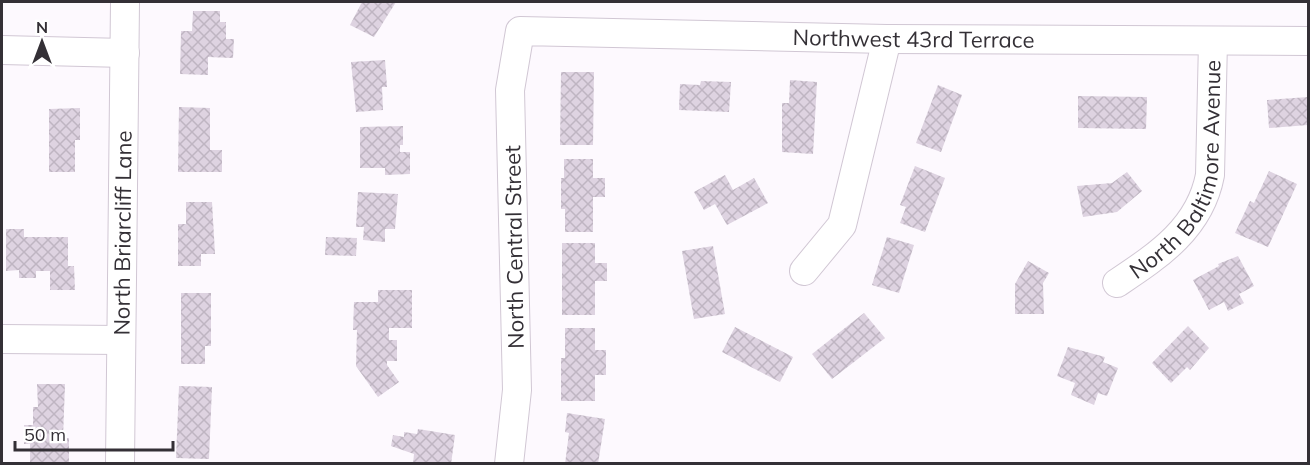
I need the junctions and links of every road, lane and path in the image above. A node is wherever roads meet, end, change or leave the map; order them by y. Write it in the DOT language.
graph roads {
  1 [pos="125,2"];
  2 [pos="520,31"];
  3 [pos="887,39"];
  4 [pos="1213,41"];
  5 [pos="1308,41"];
  6 [pos="2,50"];
  7 [pos="125,53"];
  8 [pos="804,271"];
  9 [pos="1117,283"];
  10 [pos="2,339"];
  11 [pos="122,340"];
  12 [pos="120,464"];
  13 [pos="509,464"];
  1 -- 7 [label="street, North Briarcliff Lane"];
  2 -- 3 [label="street, Northwest 43rd Terrace"];
  2 -- 13 [label="street, North Central Street"];
  3 -- 4 [label="street, Northwest 43rd Terrace"];
  3 -- 8 [label="street"];
  4 -- 5 [label="street, Northwest 43rd Terrace"];
  4 -- 9 [label="street, North Baltimore Avenue"];
  6 -- 7 [label="street"];
  7 -- 11 [label="street, North Briarcliff Lane"];
  10 -- 11 [label="street"];
  11 -- 12 [label="street, North Briarcliff Lane"];
}
